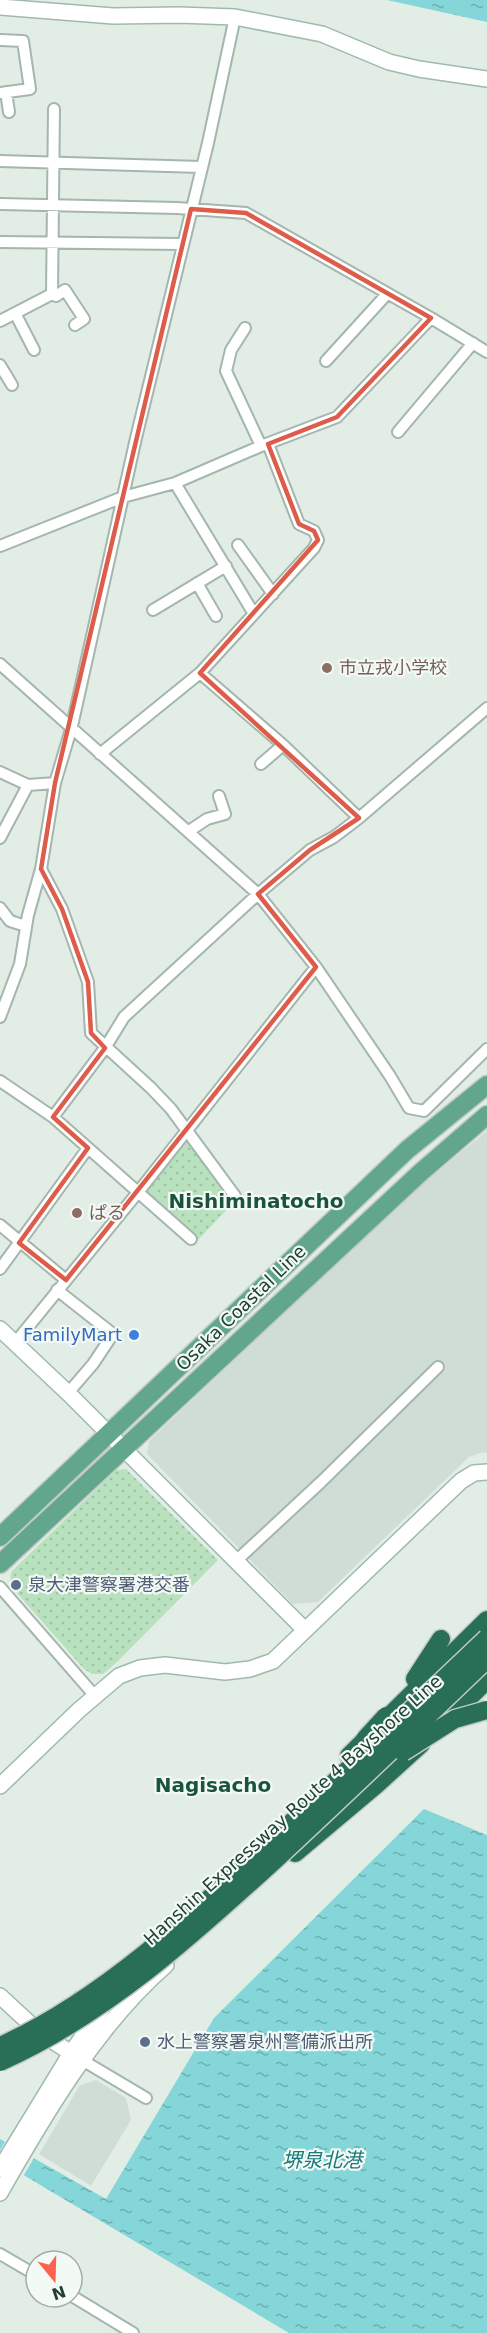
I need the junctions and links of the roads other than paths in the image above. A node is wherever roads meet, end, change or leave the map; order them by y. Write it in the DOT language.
graph roads {
  1 [pos="0,7"];
  2 [pos="235,17"];
  3 [pos="0,40"];
  4 [pos="487,79"];
  5 [pos="3,93"];
  6 [pos="54,109"];
  7 [pos="9,112"];
  8 [pos="0,161"];
  9 [pos="53,162"];
  10 [pos="201,167"];
  11 [pos="0,204"];
  12 [pos="52,205"];
  13 [pos="191,209"];
  14 [pos="0,242"];
  15 [pos="52,243"];
  16 [pos="182,244"];
  17 [pos="52,294"];
  18 [pos="387,294"];
  19 [pos="15,313"];
  20 [pos="431,318"];
  21 [pos="0,321"];
  22 [pos="75,326"];
  23 [pos="245,328"];
  24 [pos="473,343"];
  25 [pos="34,350"];
  26 [pos="487,352"];
  27 [pos="326,361"];
  28 [pos="0,365"];
  29 [pos="12,385"];
  30 [pos="398,432"];
  31 [pos="265,445"];
  32 [pos="175,483"];
  33 [pos="123,498"];
  34 [pos="238,545"];
  35 [pos="0,546"];
  36 [pos="226,566"];
  37 [pos="197,583"];
  38 [pos="273,594"];
  39 [pos="153,610"];
  40 [pos="254,614"];
  41 [pos="216,616"];
  42 [pos="0,663"];
  43 [pos="200,673"];
  44 [pos="487,708"];
  45 [pos="72,726"];
  46 [pos="283,745"];
  47 [pos="100,754"];
  48 [pos="261,764"];
  49 [pos="0,772"];
  50 [pos="55,783"];
  51 [pos="28,785"];
  52 [pos="219,796"];
  53 [pos="359,818"];
  54 [pos="189,831"];
  55 [pos="0,838"];
  56 [pos="41,869"];
  57 [pos="258,894"];
  58 [pos="0,908"];
  59 [pos="26,926"];
  60 [pos="316,967"];
  61 [pos="0,1017"];
  62 [pos="105,1048"];
  63 [pos="487,1049"];
  64 [pos="0,1081"];
  65 [pos="487,1085"];
  66 [pos="487,1114"];
  67 [pos="53,1117"];
  68 [pos="187,1132"];
  69 [pos="88,1148"];
  70 [pos="139,1191"];
  71 [pos="235,1196"];
  72 [pos="0,1225"];
  73 [pos="191,1239"];
  74 [pos="19,1243"];
  75 [pos="0,1269"];
  76 [pos="66,1280"];
  77 [pos="57,1290"];
  78 [pos="0,1329"];
  79 [pos="15,1343"];
  80 [pos="438,1367"];
  81 [pos="68,1394"];
  82 [pos="109,1435"];
  83 [pos="123,1450"];
  84 [pos="487,1472"];
  85 [pos="0,1537"];
  86 [pos="236,1561"];
  87 [pos="0,1564"];
  88 [pos="0,1587"];
  89 [pos="487,1620"];
  90 [pos="487,1628"];
  91 [pos="305,1630"];
  92 [pos="487,1638"];
  93 [pos="441,1639"];
  94 [pos="487,1659"];
  95 [pos="487,1671"];
  96 [pos="487,1680"];
  97 [pos="95,1696"];
  98 [pos="487,1710"];
  99 [pos="349,1756"];
  100 [pos="0,1786"];
  101 [pos="279,1834"];
  102 [pos="295,1853"];
  103 [pos="254,1880"];
  104 [pos="0,1996"];
  105 [pos="0,2046"];
  106 [pos="76,2056"];
  107 [pos="0,2062"];
  108 [pos="146,2098"];
  109 [pos="4,2171"];
  110 [pos="0,2193"];
  111 [pos="0,2254"];
  112 [pos="24,2268"];
  113 [pos="84,2303"];
  114 [pos="134,2333"];
  1 -- 2 [label="street"];
  2 -- 4 [label="street"];
  2 -- 10 [label="street"];
  3 -- 5 [label="street"];
  5 -- 7 [label="street"];
  6 -- 9 [label="street"];
  8 -- 9 [label="street"];
  9 -- 10 [label="street"];
  9 -- 12 [label="street"];
  10 -- 13 [label="street"];
  11 -- 12 [label="street"];
  12 -- 13 [label="street"];
  12 -- 15 [label="street"];
  13 -- 16 [label="street"];
  13 -- 18 [label="street"];
  14 -- 15 [label="street"];
  15 -- 16 [label="street"];
  15 -- 17 [label="street"];
  16 -- 33 [label="street"];
  17 -- 19 [label="street"];
  17 -- 22 [label="street"];
  18 -- 20 [label="street"];
  18 -- 27 [label="street"];
  19 -- 21 [label="street"];
  19 -- 25 [label="street"];
  20 -- 24 [label="street"];
  20 -- 31 [label="street"];
  23 -- 31 [label="street"];
  24 -- 26 [label="street"];
  24 -- 30 [label="street"];
  28 -- 29 [label="street"];
  31 -- 32 [label="street"];
  31 -- 38 [label="street"];
  32 -- 33 [label="street"];
  32 -- 36 [label="street"];
  33 -- 35 [label="street"];
  33 -- 45 [label="street"];
  34 -- 38 [label="street"];
  36 -- 37 [label="street"];
  36 -- 40 [label="street"];
  37 -- 39 [label="street"];
  37 -- 41 [label="street"];
  38 -- 40 [label="street"];
  40 -- 43 [label="street"];
  42 -- 45 [label="street"];
  43 -- 46 [label="street"];
  43 -- 47 [label="street"];
  44 -- 53 [label="street"];
  45 -- 47 [label="street"];
  45 -- 50 [label="street"];
  46 -- 48 [label="street"];
  46 -- 53 [label="street"];
  47 -- 54 [label="street"];
  49 -- 51 [label="street"];
  50 -- 51 [label="street"];
  50 -- 56 [label="street"];
  51 -- 55 [label="street"];
  52 -- 54 [label="street"];
  53 -- 57 [label="street"];
  54 -- 57 [label="street"];
  56 -- 59 [label="street"];
  56 -- 62 [label="street"];
  57 -- 60 [label="street"];
  57 -- 62 [label="street"];
  58 -- 59 [label="street"];
  59 -- 61 [label="street"];
  60 -- 63 [label="street"];
  60 -- 68 [label="street"];
  62 -- 67 [label="street"];
  62 -- 68 [label="street"];
  64 -- 67 [label="street"];
  65 -- 82 [label="main road, Osaka Coastal Line"];
  66 -- 83 [label="main road, Osaka Coastal Line"];
  67 -- 69 [label="street"];
  68 -- 70 [label="street"];
  68 -- 71 [label="street"];
  69 -- 70 [label="street"];
  69 -- 74 [label="street"];
  70 -- 73 [label="street"];
  70 -- 76 [label="street"];
  72 -- 74 [label="street"];
  74 -- 75 [label="street"];
  74 -- 76 [label="street"];
  76 -- 77 [label="street"];
  77 -- 79 [label="street"];
  77 -- 81 [label="street"];
  78 -- 79 [label="street"];
  79 -- 81 [label="street"];
  80 -- 86 [label="street"];
  81 -- 82 [label="street"];
  82 -- 83 [label="street"];
  82 -- 85 [label="main road, Osaka Coastal Line"];
  83 -- 86 [label="street"];
  83 -- 87 [label="main road, Osaka Coastal Line"];
  84 -- 91 [label="street"];
  86 -- 91 [label="street"];
  88 -- 97 [label="street"];
  89 -- 99 [label="highway"];
  90 -- 99 [label="street"];
  91 -- 97 [label="street"];
  92 -- 101 [label="highway, Hanshin Expressway Route 4 Bayshore Line, bridge"];
  93 -- 101 [label="highway, bridge"];
  94 -- 103 [label="highway, Hanshin Expressway Route 4 Bayshore Line, bridge"];
  95 -- 102 [label="street"];
  96 -- 102 [label="highway"];
  97 -- 100 [label="street"];
  98 -- 103 [label="highway, bridge"];
  99 -- 106 [label="street"];
  101 -- 105 [label="highway, Hanshin Expressway Route 4 Bayshore Line, bridge"];
  102 -- 106 [label="street"];
  103 -- 107 [label="highway, Hanshin Expressway Route 4 Bayshore Line, bridge"];
  104 -- 106 [label="street"];
  106 -- 108 [label="street"];
  106 -- 109 [label="street"];
  109 -- 110 [label="street"];
  111 -- 112 [label="street"];
  113 -- 114 [label="street"];
}
